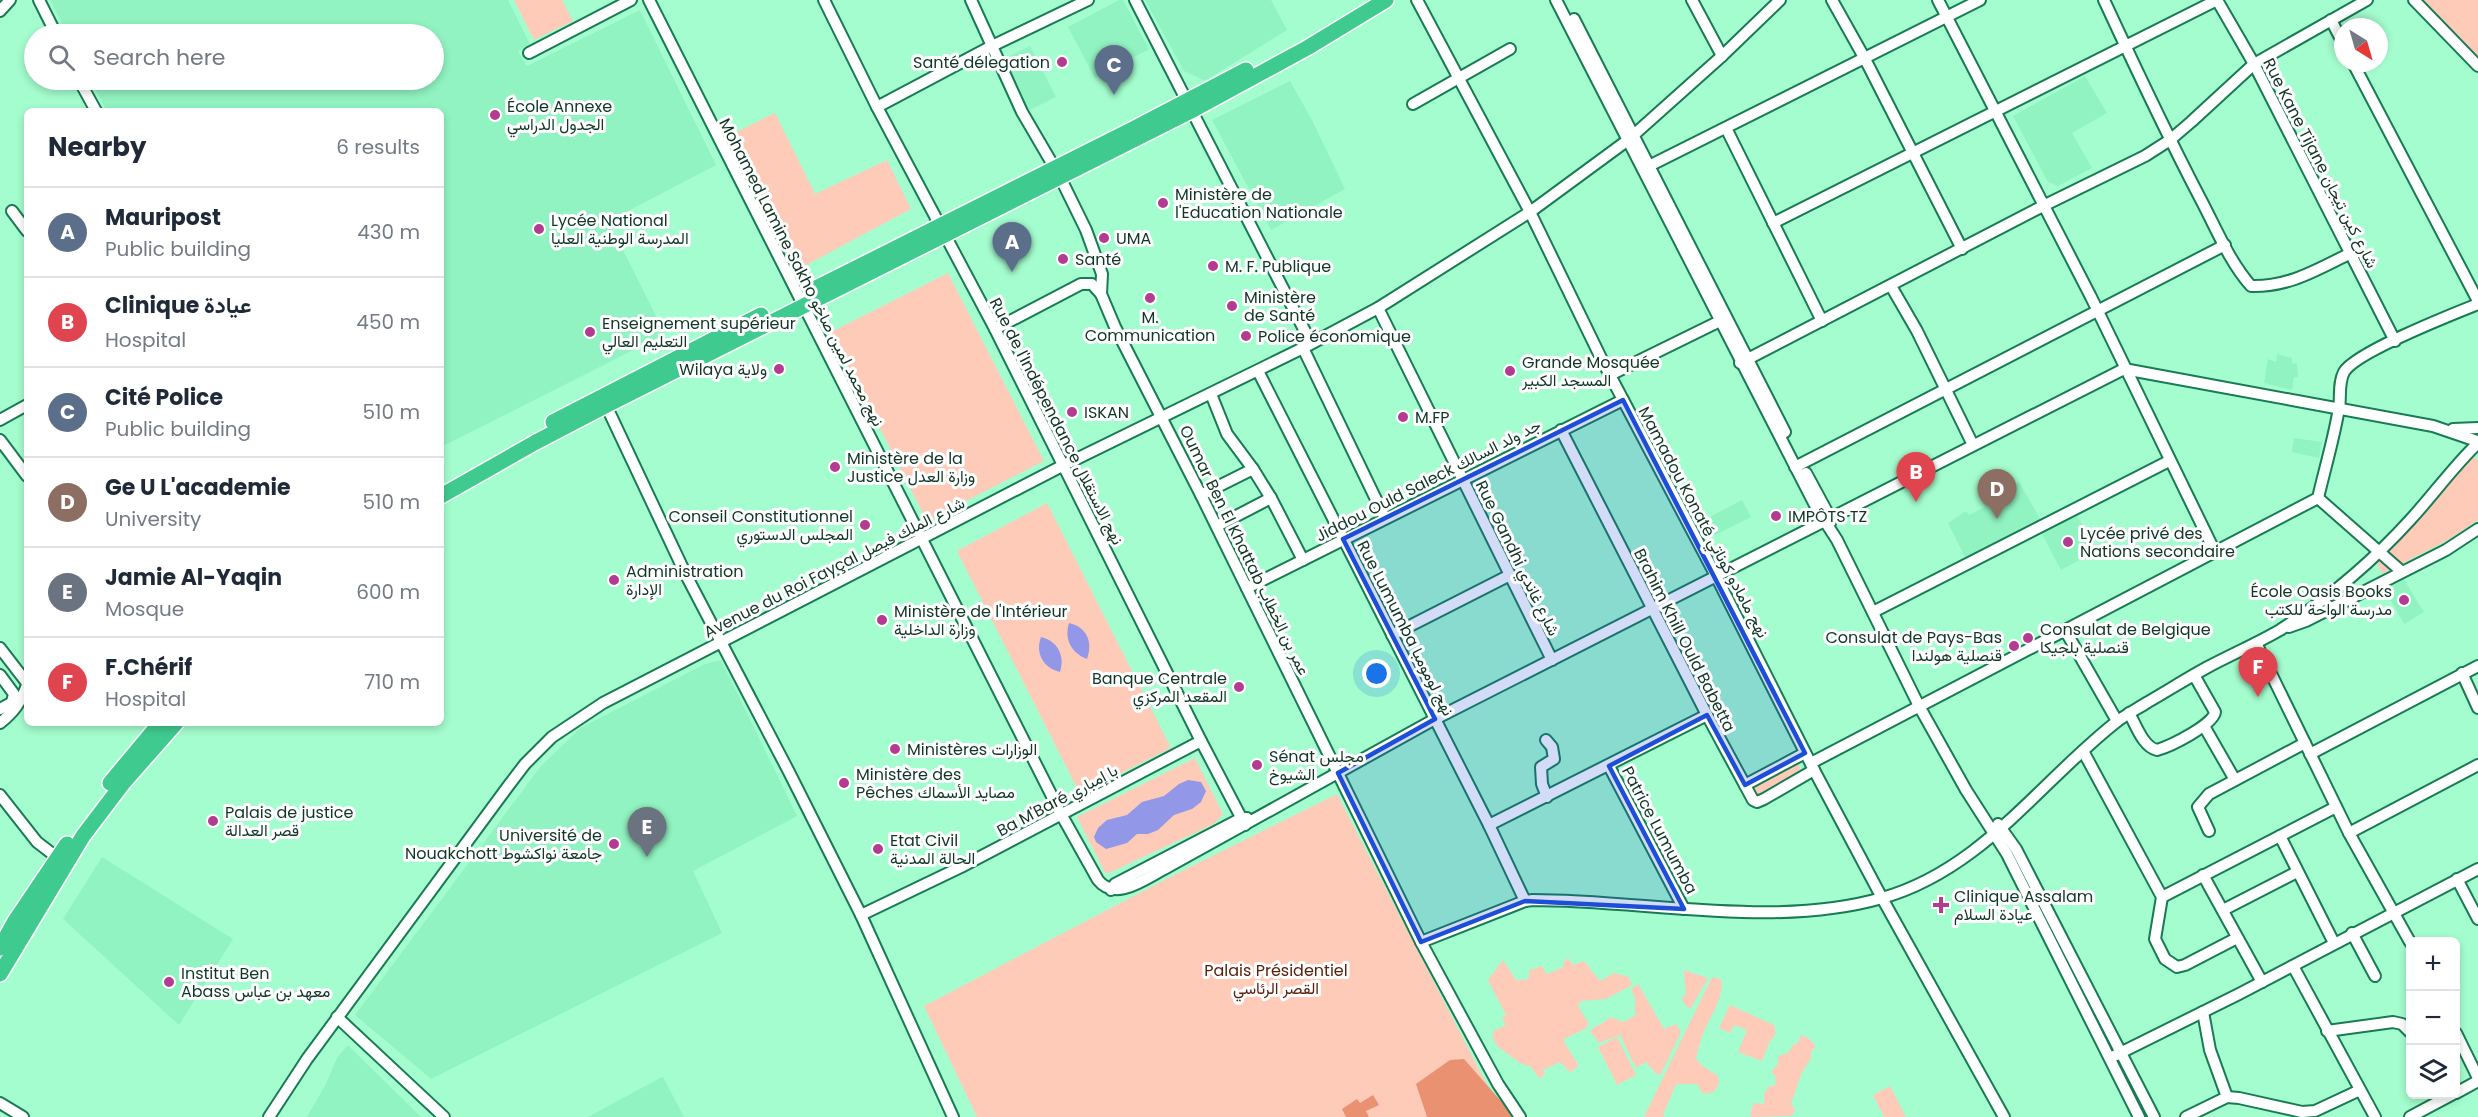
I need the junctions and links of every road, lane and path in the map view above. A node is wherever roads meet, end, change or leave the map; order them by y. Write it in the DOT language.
graph roads {
  1 [pos="10,0"];
  2 [pos="39,0"];
  3 [pos="631,0"];
  4 [pos="649,0"];
  5 [pos="824,0"];
  6 [pos="971,0"];
  7 [pos="1088,0"];
  8 [pos="1135,0"];
  9 [pos="1370,0"];
  10 [pos="1386,0"];
  11 [pos="1417,0"];
  12 [pos="1563,0"];
  13 [pos="1692,0"];
  14 [pos="1780,0"];
  15 [pos="1832,0"];
  16 [pos="1938,0"];
  17 [pos="1980,0"];
  18 [pos="2104,0"];
  19 [pos="2217,0"];
  20 [pos="2367,0"];
  21 [pos="2414,0"];
  22 [pos="0,11"];
  23 [pos="1947,18"];
  24 [pos="2331,20"];
  25 [pos="51,24"];
  26 [pos="2334,26"];
  27 [pos="992,46"];
  28 [pos="2126,48"];
  29 [pos="1510,49"];
  30 [pos="529,52"];
  31 [pos="1722,56"];
  32 [pos="1865,59"];
  33 [pos="2254,64"];
  34 [pos="2478,66"];
  35 [pos="2359,72"];
  36 [pos="1459,78"];
  37 [pos="84,90"];
  38 [pos="1413,104"];
  39 [pos="1190,105"];
  40 [pos="877,107"];
  41 [pos="94,108"];
  42 [pos="1995,112"];
  43 [pos="1726,128"];
  44 [pos="1631,138"];
  45 [pos="2170,140"];
  46 [pos="1912,154"];
  47 [pos="1646,167"];
  48 [pos="1058,172"];
  49 [pos="2043,206"];
  50 [pos="12,211"];
  51 [pos="1530,212"];
  52 [pos="1773,223"];
  53 [pos="24,227"];
  54 [pos="943,230"];
  55 [pos="2224,244"];
  56 [pos="1962,249"];
  57 [pos="2349,254"];
  58 [pos="1891,286"];
  59 [pos="1101,294"];
  60 [pos="801,301"];
  61 [pos="2478,302"];
  62 [pos="1378,308"];
  63 [pos="2097,311"];
  64 [pos="1723,319"];
  65 [pos="1822,321"];
  66 [pos="995,329"];
  67 [pos="2395,341"];
  68 [pos="1307,345"];
  69 [pos="1744,361"];
  70 [pos="2124,369"];
  71 [pos="1257,370"];
  72 [pos="1610,375"];
  73 [pos="1945,389"];
  74 [pos="1211,394"];
  75 [pos="1623,400"];
  76 [pos="604,401"];
  77 [pos="24,407"];
  78 [pos="2339,408"];
  79 [pos="1163,417"];
  80 [pos="0,420"];
  81 [pos="2478,428"];
  82 [pos="2446,429"];
  83 [pos="1561,430"];
  84 [pos="2478,433"];
  85 [pos="0,440"];
  86 [pos="2478,444"];
  87 [pos="1973,445"];
  88 [pos="2169,461"];
  89 [pos="1798,465"];
  90 [pos="1062,466"];
  91 [pos="1253,469"];
  92 [pos="24,472"];
  93 [pos="1463,480"];
  94 [pos="444,484"];
  95 [pos="444,494"];
  96 [pos="1201,495"];
  97 [pos="1271,498"];
  98 [pos="2318,498"];
  99 [pos="1385,518"];
  100 [pos="1828,522"];
  101 [pos="1217,526"];
  102 [pos="2478,529"];
  103 [pos="920,539"];
  104 [pos="1343,539"];
  105 [pos="2215,552"];
  106 [pos="2380,552"];
  107 [pos="1303,560"];
  108 [pos="2401,571"];
  109 [pos="1510,575"];
  110 [pos="1716,576"];
  111 [pos="1247,588"];
  112 [pos="1651,609"];
  113 [pos="1873,612"];
  114 [pos="2065,630"];
  115 [pos="2280,630"];
  116 [pos="1392,635"];
  117 [pos="722,641"];
  118 [pos="2256,643"];
  119 [pos="0,648"];
  120 [pos="1552,660"];
  121 [pos="2478,666"];
  122 [pos="2462,673"];
  123 [pos="0,675"];
  124 [pos="2194,675"];
  125 [pos="24,680"];
  126 [pos="24,689"];
  127 [pos="17,700"];
  128 [pos="1919,706"];
  129 [pos="2478,708"];
  130 [pos="0,709"];
  131 [pos="2130,713"];
  132 [pos="1707,715"];
  133 [pos="1435,719"];
  134 [pos="2117,721"];
  135 [pos="0,723"];
  136 [pos="158,726"];
  137 [pos="173,726"];
  138 [pos="2204,726"];
  139 [pos="1546,740"];
  140 [pos="1201,741"];
  141 [pos="2304,743"];
  142 [pos="2083,751"];
  143 [pos="2310,754"];
  144 [pos="1810,762"];
  145 [pos="2478,765"];
  146 [pos="1609,766"];
  147 [pos="1338,773"];
  148 [pos="2235,780"];
  149 [pos="1745,785"];
  150 [pos="0,795"];
  151 [pos="1546,797"];
  152 [pos="2336,807"];
  153 [pos="1061,814"];
  154 [pos="1247,820"];
  155 [pos="1490,825"];
  156 [pos="2209,831"];
  157 [pos="1999,832"];
  158 [pos="2349,833"];
  159 [pos="2280,836"];
  160 [pos="62,861"];
  161 [pos="2478,868"];
  162 [pos="2297,872"];
  163 [pos="2204,875"];
  164 [pos="2457,879"];
  165 [pos="2162,897"];
  166 [pos="1882,898"];
  167 [pos="1525,901"];
  168 [pos="1684,909"];
  169 [pos="2223,910"];
  170 [pos="2395,911"];
  171 [pos="861,915"];
  172 [pos="2478,919"];
  173 [pos="22,922"];
  174 [pos="0,930"];
  175 [pos="2352,933"];
  176 [pos="2408,937"];
  177 [pos="2237,938"];
  178 [pos="1421,942"];
  179 [pos="2334,943"];
  180 [pos="0,948"];
  181 [pos="2293,966"];
  182 [pos="0,974"];
  183 [pos="2374,976"];
  184 [pos="2262,982"];
  185 [pos="2203,1012"];
  186 [pos="338,1017"];
  187 [pos="2406,1028"];
  188 [pos="2328,1030"];
  189 [pos="2460,1042"];
  190 [pos="2115,1055"];
  191 [pos="2478,1080"];
  192 [pos="2460,1089"];
  193 [pos="2360,1090"];
  194 [pos="2227,1097"];
  195 [pos="2441,1099"];
  196 [pos="0,1103"];
  197 [pos="23,1117"];
  198 [pos="269,1117"];
  199 [pos="444,1117"];
  200 [pos="953,1117"];
  201 [pos="1520,1117"];
  202 [pos="2004,1117"];
  203 [pos="2139,1117"];
  204 [pos="2154,1117"];
  205 [pos="2186,1117"];
  206 [pos="2375,1117"];
  207 [pos="2410,1117"];
  1 -- 22 [label="street"];
  2 -- 25 [label="street"];
  3 -- 30 [label="street"];
  4 -- 60 [label="street, Mohamed Lamine Sakho نهج محمد لمين صاخو"];
  5 -- 40 [label="street, Rue de l'Indépendance نهج الاستقلال"];
  6 -- 27 [label="street, Oumar Ben El Khattab عمر بن الخطاب"];
  7 -- 27 [label="street"];
  8 -- 39 [label="street"];
  9 -- 39 [label="highway"];
  10 -- 39 [label="highway"];
  11 -- 36 [label="street, Mamadou Konaté نهج مامادو كوناتي"];
  12 -- 44 [label="street"];
  13 -- 31 [label="street"];
  14 -- 31 [label="street, Avenue du Roi Fayçal شارع الملك فيصل"];
  15 -- 32 [label="street"];
  16 -- 23 [label="street"];
  17 -- 23 [label="street"];
  18 -- 28 [label="street"];
  19 -- 28 [label="street"];
  19 -- 33 [label="street, Rue Kane Tijane شارع كين تيجان"];
  20 -- 24 [label="street"];
  21 -- 34 [label="street"];
  23 -- 32 [label="street"];
  23 -- 42 [label="street"];
  24 -- 26 [label="street"];
  24 -- 33 [label="street"];
  27 -- 40 [label="street"];
  27 -- 48 [label="street, Oumar Ben El Khattab عمر بن الخطاب"];
  28 -- 42 [label="street"];
  28 -- 45 [label="street"];
  29 -- 36 [label="street"];
  31 -- 44 [label="street, Avenue du Roi Fayçal شارع الملك فيصل"];
  32 -- 43 [label="street"];
  32 -- 46 [label="street"];
  33 -- 45 [label="street"];
  33 -- 57 [label="street, Rue Kane Tijane شارع كين تيجان"];
  35 -- 61 [label="street"];
  36 -- 38 [label="street"];
  36 -- 51 [label="street, Mamadou Konaté نهج مامادو كوناتي"];
  37 -- 41 [label="street"];
  39 -- 48 [label="highway"];
  39 -- 68 [label="street"];
  40 -- 54 [label="street, Rue de l'Indépendance نهج الاستقلال"];
  42 -- 46 [label="street"];
  42 -- 49 [label="street"];
  43 -- 47 [label="street"];
  43 -- 52 [label="street"];
  44 -- 47 [label="street"];
  44 -- 51 [label="street, Avenue du Roi Fayçal شارع الملك فيصل"];
  45 -- 49 [label="street"];
  45 -- 55 [label="street"];
  46 -- 52 [label="street"];
  46 -- 56 [label="street"];
  47 -- 64 [label="street"];
  48 -- 54 [label="highway"];
  48 -- 59 [label="street, Oumar Ben El Khattab عمر بن الخطاب"];
  49 -- 56 [label="street"];
  49 -- 63 [label="street"];
  50 -- 53 [label="street"];
  51 -- 62 [label="street, Avenue du Roi Fayçal شارع الملك فيصل"];
  51 -- 72 [label="street, Mamadou Konaté نهج مامادو كوناتي"];
  52 -- 65 [label="street"];
  54 -- 60 [label="highway"];
  54 -- 66 [label="street, Rue de l'Indépendance نهج الاستقلال"];
  55 -- 57 [label="street"];
  55 -- 63 [label="street"];
  56 -- 58 [label="street"];
  57 -- 67 [label="street, Rue Kane Tijane شارع كين تيجان"];
  58 -- 65 [label="street"];
  58 -- 73 [label="street"];
  59 -- 66 [label="street"];
  59 -- 79 [label="street, Oumar Ben El Khattab عمر بن الخطاب"];
  60 -- 76 [label="highway"];
  60 -- 103 [label="street, Mohamed Lamine Sakho نهج محمد لمين صاخو"];
  61 -- 67 [label="street"];
  62 -- 68 [label="street, Avenue du Roi Fayçal شارع الملك فيصل"];
  62 -- 93 [label="street, Rue Gandhi شارع غاندي"];
  63 -- 70 [label="street"];
  63 -- 73 [label="street"];
  64 -- 69 [label="street"];
  64 -- 72 [label="street"];
  65 -- 69 [label="street"];
  66 -- 90 [label="street, Rue de l'Indépendance نهج الاستقلال"];
  67 -- 78 [label="street"];
  68 -- 71 [label="street, Avenue du Roi Fayçal شارع الملك فيصل"];
  68 -- 99 [label="street"];
  69 -- 89 [label="street"];
  70 -- 78 [label="street"];
  70 -- 87 [label="street"];
  70 -- 88 [label="street"];
  71 -- 74 [label="street, Avenue du Roi Fayçal شارع الملك فيصل"];
  71 -- 104 [label="street, Rue Lumumba نهج لومومبا"];
  72 -- 75 [label="street, Mamadou Konaté نهج مامادو كوناتي"];
  73 -- 87 [label="street"];
  73 -- 89 [label="street"];
  74 -- 79 [label="street, Avenue du Roi Fayçal شارع الملك فيصل"];
  74 -- 91 [label="street"];
  75 -- 83 [label="street, Jiddou Ould Saleck جد ولد السالك"];
  75 -- 110 [label="street, Mamadou Konaté نهج مامادو كوناتي"];
  76 -- 94 [label="highway"];
  76 -- 95 [label="highway"];
  76 -- 117 [label="street"];
  77 -- 80 [label="street"];
  78 -- 82 [label="street"];
  78 -- 98 [label="street"];
  79 -- 90 [label="street, Avenue du Roi Fayçal شارع الملك فيصل"];
  79 -- 96 [label="street, Oumar Ben El Khattab عمر بن الخطاب"];
  81 -- 82 [label="street"];
  82 -- 86 [label="street"];
  83 -- 93 [label="street, Jiddou Ould Saleck جد ولد السالك"];
  83 -- 112 [label="street, Brahim Khill Ould Babetta"];
  84 -- 86 [label="street"];
  85 -- 92 [label="street"];
  86 -- 106 [label="street"];
  87 -- 100 [label="street"];
  88 -- 105 [label="street"];
  88 -- 113 [label="street"];
  89 -- 100 [label="street"];
  90 -- 103 [label="street, Avenue du Roi Fayçal شارع الملك فيصل"];
  90 -- 140 [label="street, Rue de l'Indépendance نهج الاستقلال"];
  91 -- 96 [label="street"];
  91 -- 97 [label="street"];
  93 -- 99 [label="street, Jiddou Ould Saleck جد ولد السالك"];
  93 -- 109 [label="street, Rue Gandhi شارع غاندي"];
  96 -- 101 [label="street, Oumar Ben El Khattab عمر بن الخطاب"];
  97 -- 101 [label="street"];
  97 -- 107 [label="street"];
  98 -- 105 [label="street"];
  98 -- 106 [label="street"];
  99 -- 104 [label="street, Jiddou Ould Saleck جد ولد السالك"];
  100 -- 110 [label="street"];
  100 -- 113 [label="street"];
  101 -- 111 [label="street, Oumar Ben El Khattab عمر بن الخطاب"];
  102 -- 108 [label="street"];
  103 -- 117 [label="street, Avenue du Roi Fayçal شارع الملك فيصل"];
  103 -- 153 [label="street, Mohamed Lamine Sakho نهج محمد لمين صاخو"];
  104 -- 107 [label="street, Jiddou Ould Saleck جد ولد السالك"];
  104 -- 116 [label="street, Rue Lumumba نهج لومومبا"];
  105 -- 114 [label="street"];
  106 -- 108 [label="street"];
  106 -- 115 [label="street"];
  107 -- 111 [label="street, Jiddou Ould Saleck جد ولد السالك"];
  108 -- 115 [label="street"];
  109 -- 116 [label="street"];
  109 -- 120 [label="street, Rue Gandhi شارع غاندي"];
  110 -- 112 [label="street"];
  110 -- 144 [label="street, Mamadou Konaté نهج مامادو كوناتي"];
  111 -- 147 [label="street, Oumar Ben El Khattab عمر بن الخطاب"];
  112 -- 120 [label="street"];
  112 -- 132 [label="street, Brahim Khill Ould Babetta"];
  113 -- 128 [label="street"];
  114 -- 128 [label="street"];
  114 -- 134 [label="street"];
  115 -- 118 [label="street"];
  116 -- 133 [label="street, Rue Lumumba نهج لومومبا"];
  117 -- 171 [label="street"];
  117 -- 186 [label="street, Avenue du Roi Fayçal شارع الملك فيصل"];
  118 -- 124 [label="street"];
  118 -- 141 [label="street"];
  119 -- 125 [label="street"];
  120 -- 133 [label="street"];
  121 -- 122 [label="street"];
  122 -- 129 [label="street"];
  122 -- 143 [label="street"];
  123 -- 127 [label="street"];
  124 -- 131 [label="street"];
  124 -- 138 [label="street"];
  126 -- 127 [label="street"];
  127 -- 130 [label="street"];
  127 -- 135 [label="street"];
  128 -- 144 [label="street"];
  128 -- 157 [label="street"];
  131 -- 134 [label="street"];
  131 -- 138 [label="street"];
  132 -- 146 [label="street"];
  132 -- 149 [label="street, Brahim Khill Ould Babetta"];
  133 -- 147 [label="street"];
  133 -- 155 [label="street, Rue Lumumba نهج لومومبا"];
  134 -- 142 [label="street"];
  136 -- 160 [label="highway"];
  137 -- 160 [label="highway"];
  138 -- 148 [label="street"];
  139 -- 151 [label="street"];
  140 -- 153 [label="street, Ba M'Baré با إمباري"];
  140 -- 154 [label="street, Rue de l'Indépendance نهج الاستقلال"];
  141 -- 143 [label="street"];
  141 -- 148 [label="street"];
  142 -- 157 [label="street"];
  142 -- 165 [label="street"];
  143 -- 152 [label="street"];
  144 -- 149 [label="street"];
  144 -- 149 [label="street, Brahim Khill Ould Babetta"];
  144 -- 166 [label="street, Mamadou Konaté نهج مامادو كوناتي"];
  145 -- 158 [label="street"];
  146 -- 151 [label="street"];
  146 -- 168 [label="street, Patrice Lumumba"];
  147 -- 154 [label="street"];
  147 -- 178 [label="street, Oumar Ben El Khattab عمر بن الخطاب"];
  148 -- 156 [label="street"];
  150 -- 160 [label="street"];
  151 -- 155 [label="street"];
  152 -- 158 [label="street"];
  152 -- 159 [label="street"];
  153 -- 154 [label="street, Mohamed Lamine Sakho نهج محمد لمين صاخو"];
  153 -- 171 [label="street, Ba M'Baré با إمباري"];
  155 -- 167 [label="street, Rue Lumumba نهج لومومبا"];
  157 -- 166 [label="street"];
  157 -- 190 [label="street"];
  158 -- 170 [label="street"];
  159 -- 162 [label="street"];
  159 -- 163 [label="street"];
  160 -- 173 [label="highway"];
  161 -- 164 [label="street"];
  162 -- 169 [label="street"];
  162 -- 179 [label="street"];
  163 -- 165 [label="street"];
  163 -- 169 [label="street"];
  164 -- 170 [label="street"];
  164 -- 172 [label="street"];
  165 -- 177 [label="street"];
  166 -- 168 [label="street"];
  166 -- 202 [label="street, Mamadou Konaté نهج مامادو كوناتي"];
  167 -- 168 [label="street"];
  167 -- 178 [label="street"];
  169 -- 177 [label="street"];
  170 -- 175 [label="street"];
  170 -- 176 [label="street"];
  171 -- 200 [label="street"];
  173 -- 174 [label="street"];
  173 -- 180 [label="highway"];
  173 -- 182 [label="highway"];
  175 -- 179 [label="street"];
  175 -- 183 [label="street"];
  177 -- 184 [label="street"];
  178 -- 201 [label="street, Oumar Ben El Khattab عمر بن الخطاب"];
  179 -- 181 [label="street"];
  181 -- 184 [label="street"];
  181 -- 188 [label="street"];
  184 -- 185 [label="street"];
  185 -- 190 [label="street"];
  185 -- 194 [label="street"];
  186 -- 198 [label="street, Avenue du Roi Fayçal شارع الملك فيصل"];
  186 -- 199 [label="street"];
  187 -- 188 [label="street"];
  188 -- 193 [label="street"];
  189 -- 191 [label="street"];
  190 -- 203 [label="street"];
  190 -- 204 [label="street"];
  191 -- 192 [label="street"];
  193 -- 194 [label="street"];
  193 -- 206 [label="street"];
  194 -- 205 [label="street"];
  195 -- 207 [label="street"];
  196 -- 197 [label="street"];
}
